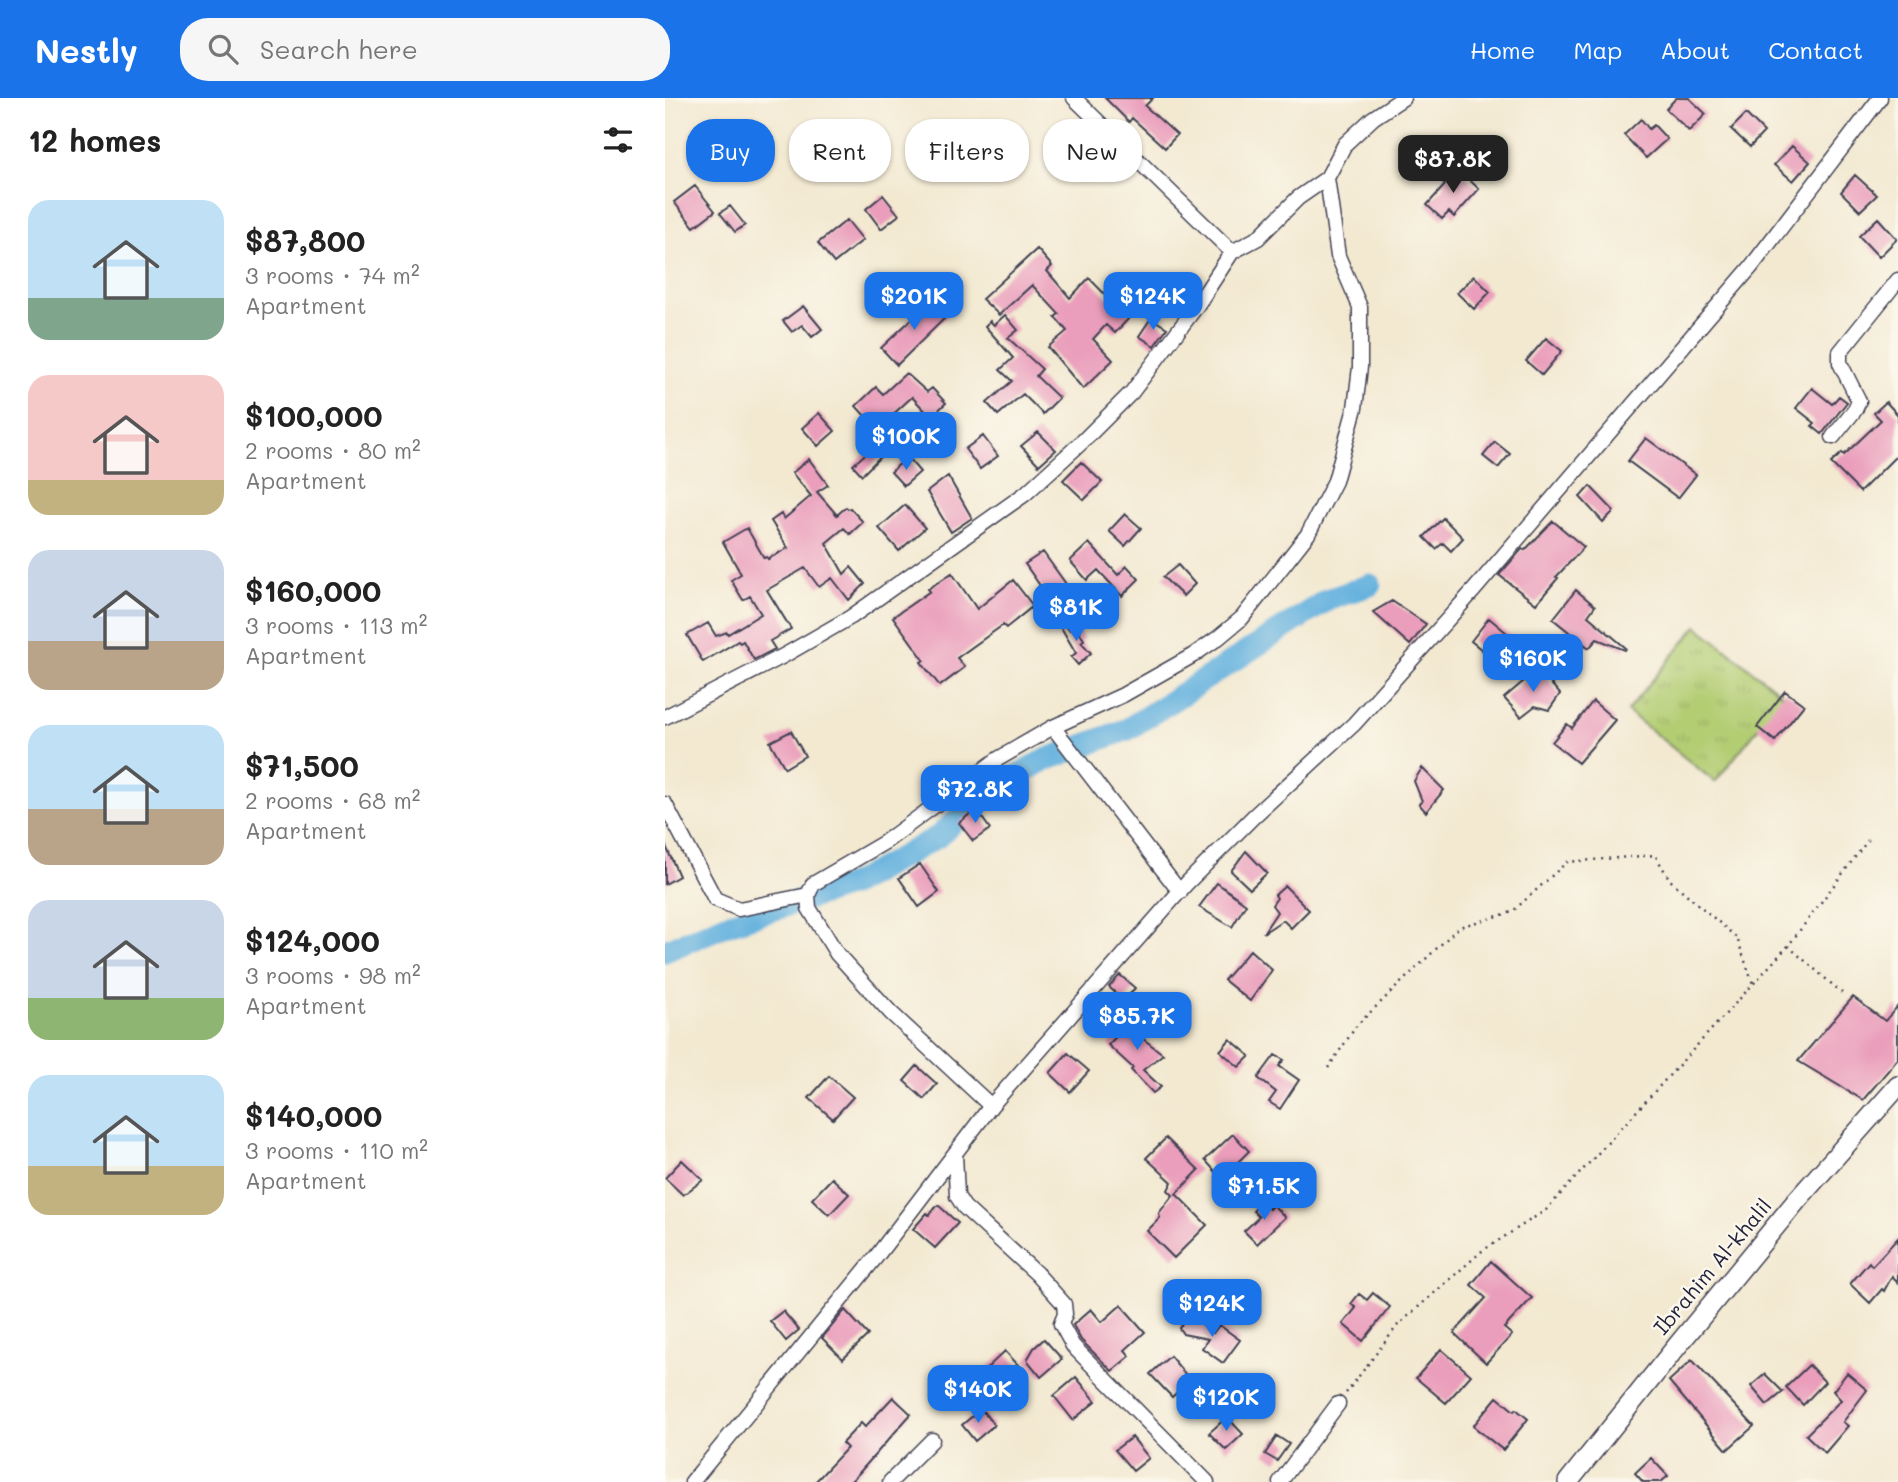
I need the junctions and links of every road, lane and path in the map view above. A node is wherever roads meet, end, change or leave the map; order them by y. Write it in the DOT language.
graph roads {
  1 [pos="1074,98"];
  2 [pos="1403,98"];
  3 [pos="1880,98"];
  4 [pos="1327,178"];
  5 [pos="1232,252"];
  6 [pos="1898,280"];
  7 [pos="1833,437"];
  8 [pos="665,717"];
  9 [pos="1053,727"];
  10 [pos="665,804"];
  11 [pos="1868,840"];
  12 [pos="1180,892"];
  13 [pos="808,895"];
  14 [pos="1788,946"];
  15 [pos="1753,984"];
  16 [pos="1842,993"];
  17 [pos="1328,1068"];
  18 [pos="1898,1086"];
  19 [pos="991,1106"];
  20 [pos="955,1154"];
  21 [pos="1338,1404"];
  22 [pos="932,1440"];
  23 [pos="692,1482"];
  24 [pos="890,1482"];
  25 [pos="1207,1482"];
  26 [pos="1279,1482"];
  27 [pos="1568,1482"];
  1 -- 5 [label="street"];
  2 -- 4 [label="street"];
  3 -- 12 [label="street"];
  4 -- 5 [label="street"];
  4 -- 9 [label="street"];
  5 -- 8 [label="street"];
  6 -- 7 [label="street"];
  9 -- 12 [label="street"];
  9 -- 13 [label="street"];
  10 -- 13 [label="street"];
  11 -- 14 [label="path"];
  12 -- 19 [label="street"];
  13 -- 19 [label="street"];
  14 -- 15 [label="path"];
  14 -- 16 [label="path"];
  15 -- 17 [label="path"];
  15 -- 21 [label="path"];
  18 -- 27 [label="street, Ibrahim Al-khalil"];
  19 -- 20 [label="street"];
  20 -- 23 [label="street"];
  20 -- 25 [label="street"];
  21 -- 26 [label="street"];
  22 -- 24 [label="street"];
}
